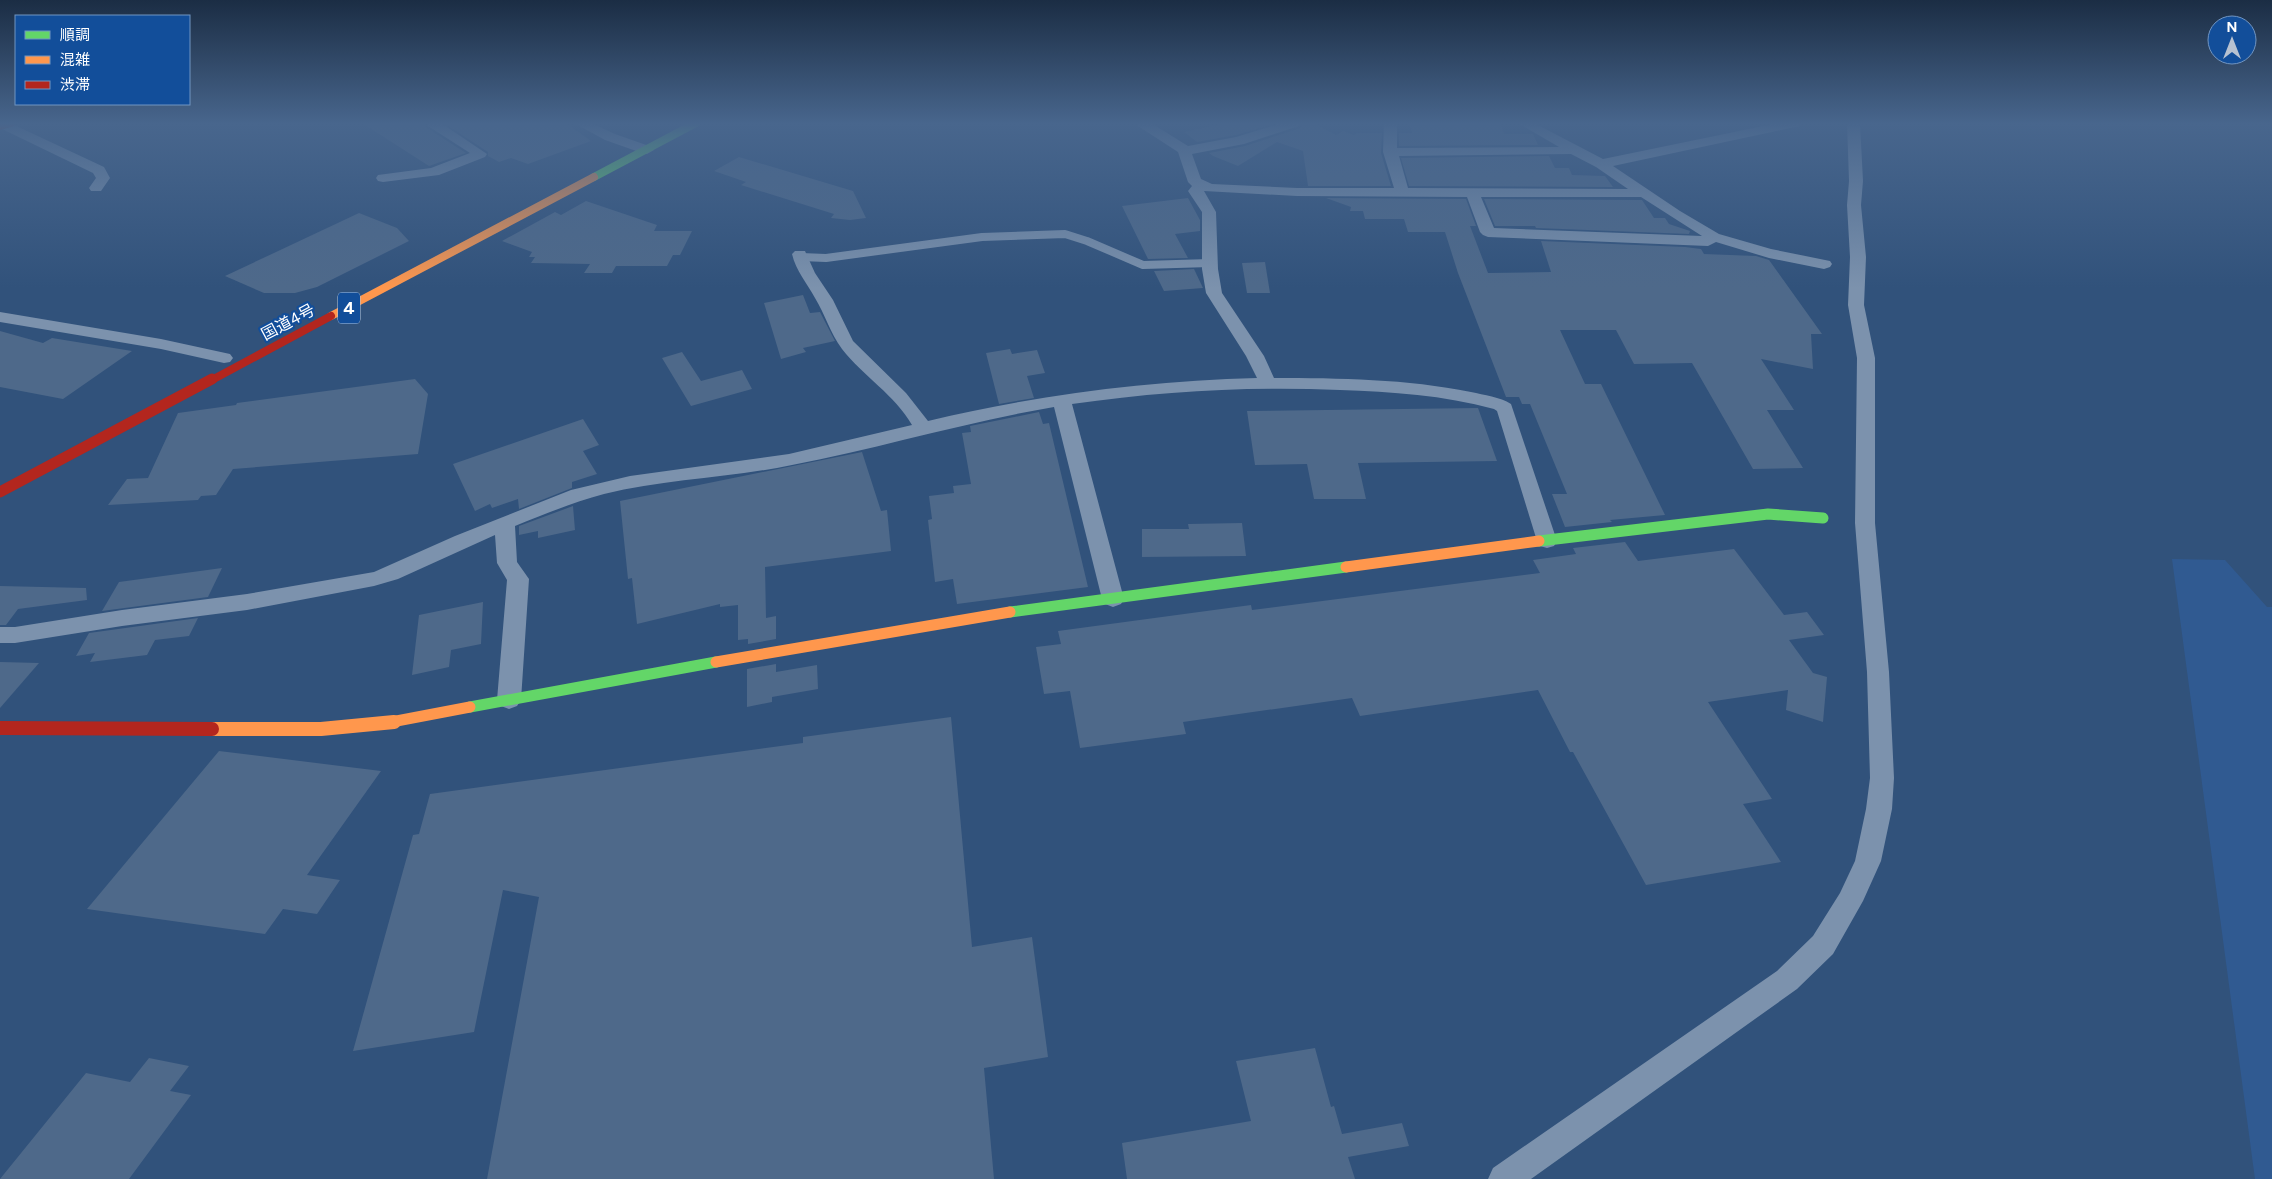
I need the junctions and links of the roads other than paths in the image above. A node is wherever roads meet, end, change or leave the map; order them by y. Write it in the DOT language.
graph roads {
  1 [pos="103,178"];
  2 [pos="581,178"];
  3 [pos="1194,178"];
  4 [pos="1398,178"];
  5 [pos="1621,178"];
  6 [pos="1856,178"];
  7 [pos="1201,185"];
  8 [pos="96,188"];
  9 [pos="1402,192"];
  10 [pos="1472,192"];
  11 [pos="1643,193"];
  12 [pos="1714,236"];
  13 [pos="801,255"];
  14 [pos="1210,263"];
  15 [pos="1824,264"];
  16 [pos="0,317"];
  17 [pos="228,356"];
  18 [pos="206,367"];
  19 [pos="1267,381"];
  20 [pos="1062,401"];
  21 [pos="923,429"];
  22 [pos="0,492"];
  23 [pos="1823,518"];
  24 [pos="505,523"];
  25 [pos="1547,541"];
  26 [pos="1113,599"];
  27 [pos="0,634"];
  28 [pos="509,700"];
  29 [pos="0,728"];
  30 [pos="1504,1179"];
  1 -- 8 [label="street"];
  2 -- 22 [label="main road, 国道4号 / 4"];
  3 -- 7 [label="street"];
  4 -- 9 [label="street"];
  5 -- 11 [label="street"];
  6 -- 30 [label="street"];
  7 -- 9 [label="street"];
  7 -- 14 [label="street"];
  9 -- 10 [label="street"];
  10 -- 11 [label="street"];
  10 -- 12 [label="street"];
  11 -- 12 [label="street"];
  12 -- 15 [label="street"];
  13 -- 14 [label="lane"];
  13 -- 21 [label="street"];
  14 -- 19 [label="street"];
  16 -- 17 [label="street"];
  17 -- 18 [label="main road"];
  19 -- 20 [label="street"];
  19 -- 25 [label="street"];
  20 -- 21 [label="street"];
  20 -- 26 [label="street"];
  21 -- 24 [label="street"];
  23 -- 25 [label="main road"];
  24 -- 27 [label="street"];
  24 -- 28 [label="street"];
  25 -- 26 [label="main road"];
  26 -- 28 [label="main road"];
  28 -- 29 [label="main road"];
}
